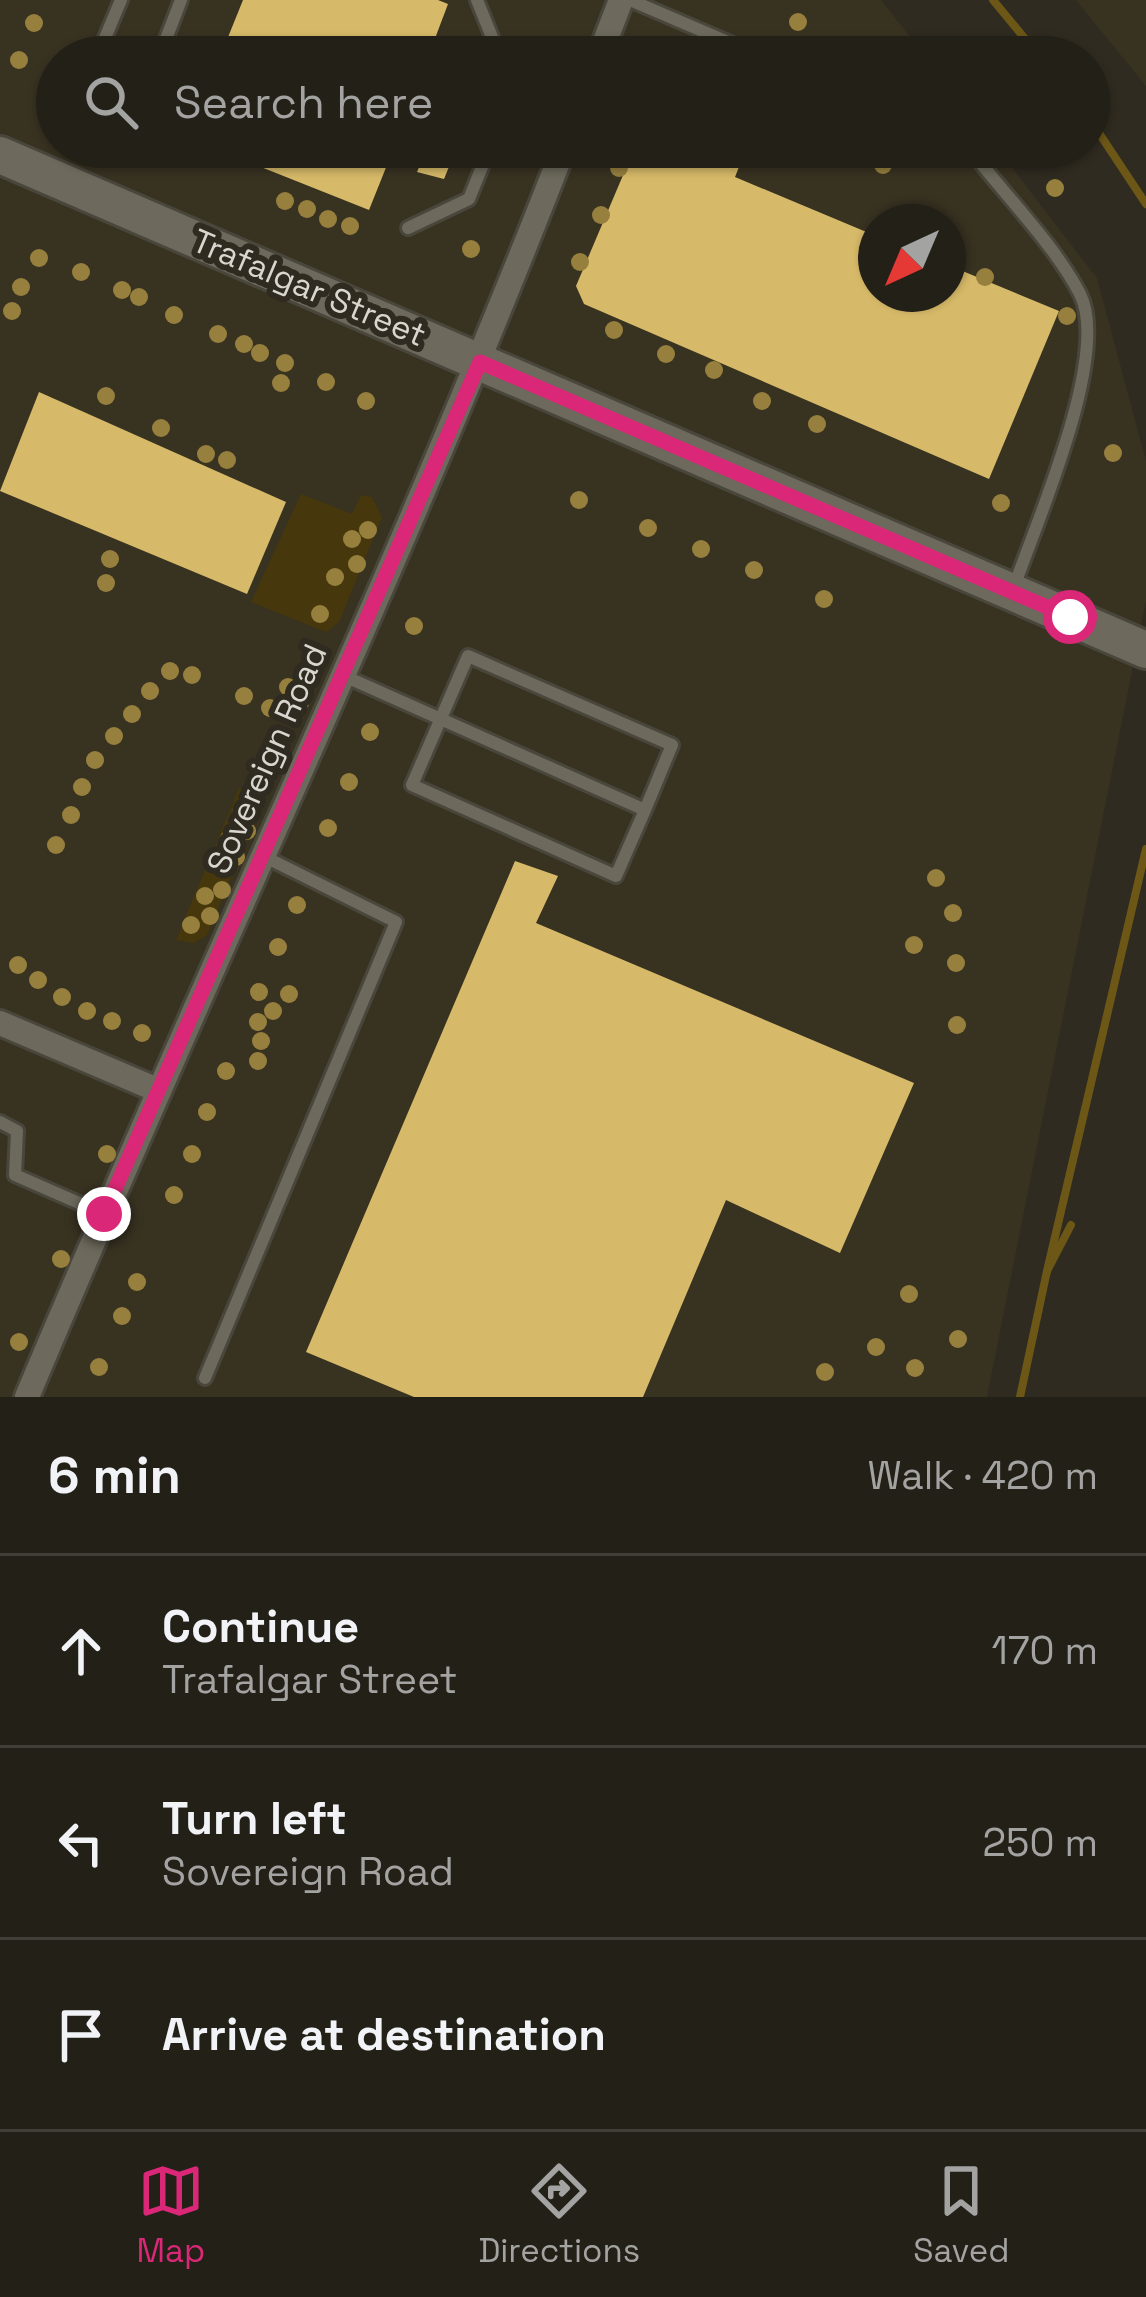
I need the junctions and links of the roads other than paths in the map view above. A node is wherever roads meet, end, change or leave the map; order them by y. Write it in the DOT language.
graph roads {
  1 [pos="121,0"];
  2 [pos="182,0"];
  3 [pos="477,0"];
  4 [pos="625,0"];
  5 [pos="106,36"];
  6 [pos="167,36"];
  7 [pos="492,36"];
  8 [pos="608,36"];
  9 [pos="712,36"];
  10 [pos="0,155"];
  11 [pos="482,168"];
  12 [pos="556,168"];
  13 [pos="984,168"];
  14 [pos="408,228"];
  15 [pos="480,362"];
  16 [pos="1012,592"];
  17 [pos="1146,650"];
  18 [pos="340,675"];
  19 [pos="440,719"];
  20 [pos="645,810"];
  21 [pos="260,854"];
  22 [pos="0,1023"];
  23 [pos="155,1089"];
  24 [pos="0,1123"];
  25 [pos="104,1214"];
  26 [pos="205,1378"];
  27 [pos="27,1397"];
  1 -- 5 [label="lane"];
  2 -- 6 [label="lane"];
  3 -- 7 [label="lane"];
  4 -- 8 [label="street"];
  4 -- 9 [label="lane"];
  10 -- 15 [label="main road, Trafalgar Street"];
  11 -- 14 [label="lane"];
  12 -- 15 [label="street, Sovereign Road"];
  13 -- 16 [label="lane"];
  15 -- 16 [label="main road, Trafalgar Street"];
  15 -- 18 [label="street, Sovereign Road"];
  16 -- 17 [label="main road, Trafalgar Street"];
  18 -- 19 [label="lane"];
  18 -- 21 [label="street, Sovereign Road"];
  19 -- 20 [label="lane"];
  19 -- 20 [label="lane"];
  19 -- 20 [label="lane"];
  21 -- 23 [label="street, Sovereign Road"];
  21 -- 26 [label="lane"];
  22 -- 23 [label="street"];
  23 -- 25 [label="street, Sovereign Road"];
  24 -- 25 [label="lane"];
  25 -- 27 [label="street, Sovereign Road"];
}
